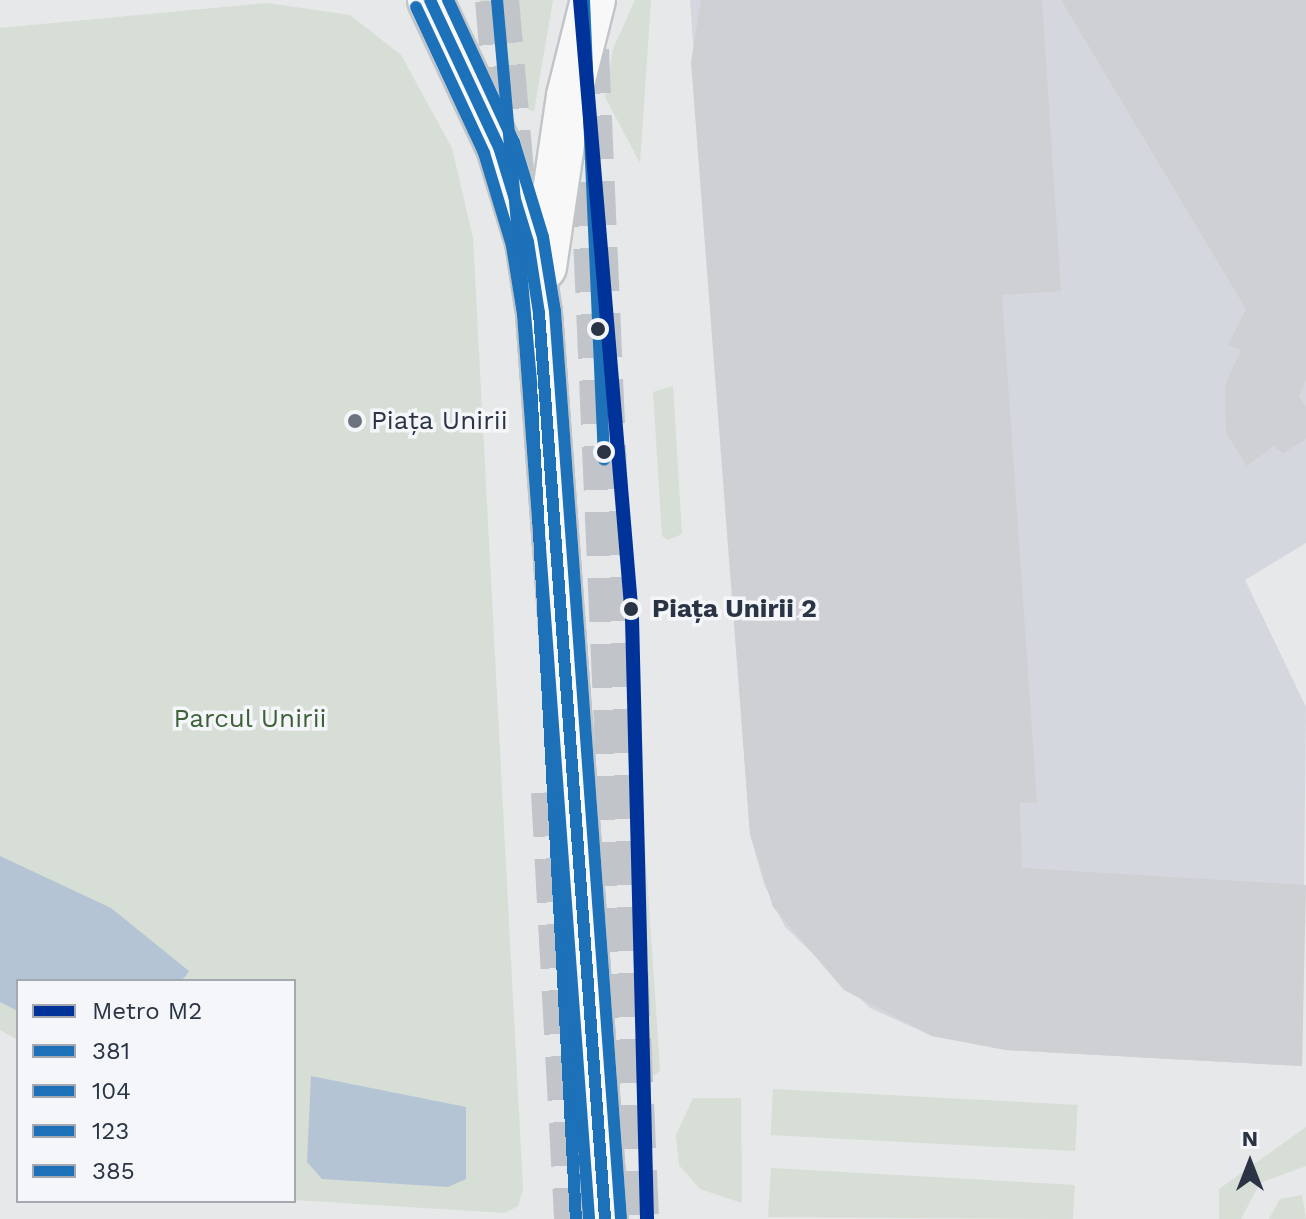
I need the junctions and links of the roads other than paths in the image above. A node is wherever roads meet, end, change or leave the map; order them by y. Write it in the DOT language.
graph roads {
  1 [pos="430,0"];
  2 [pos="593,0"];
  3 [pos="539,313"];
  4 [pos="605,1219"];
  1 -- 3 [label="main road"];
  2 -- 3 [label="main road"];
  3 -- 4 [label="main road"];
}
